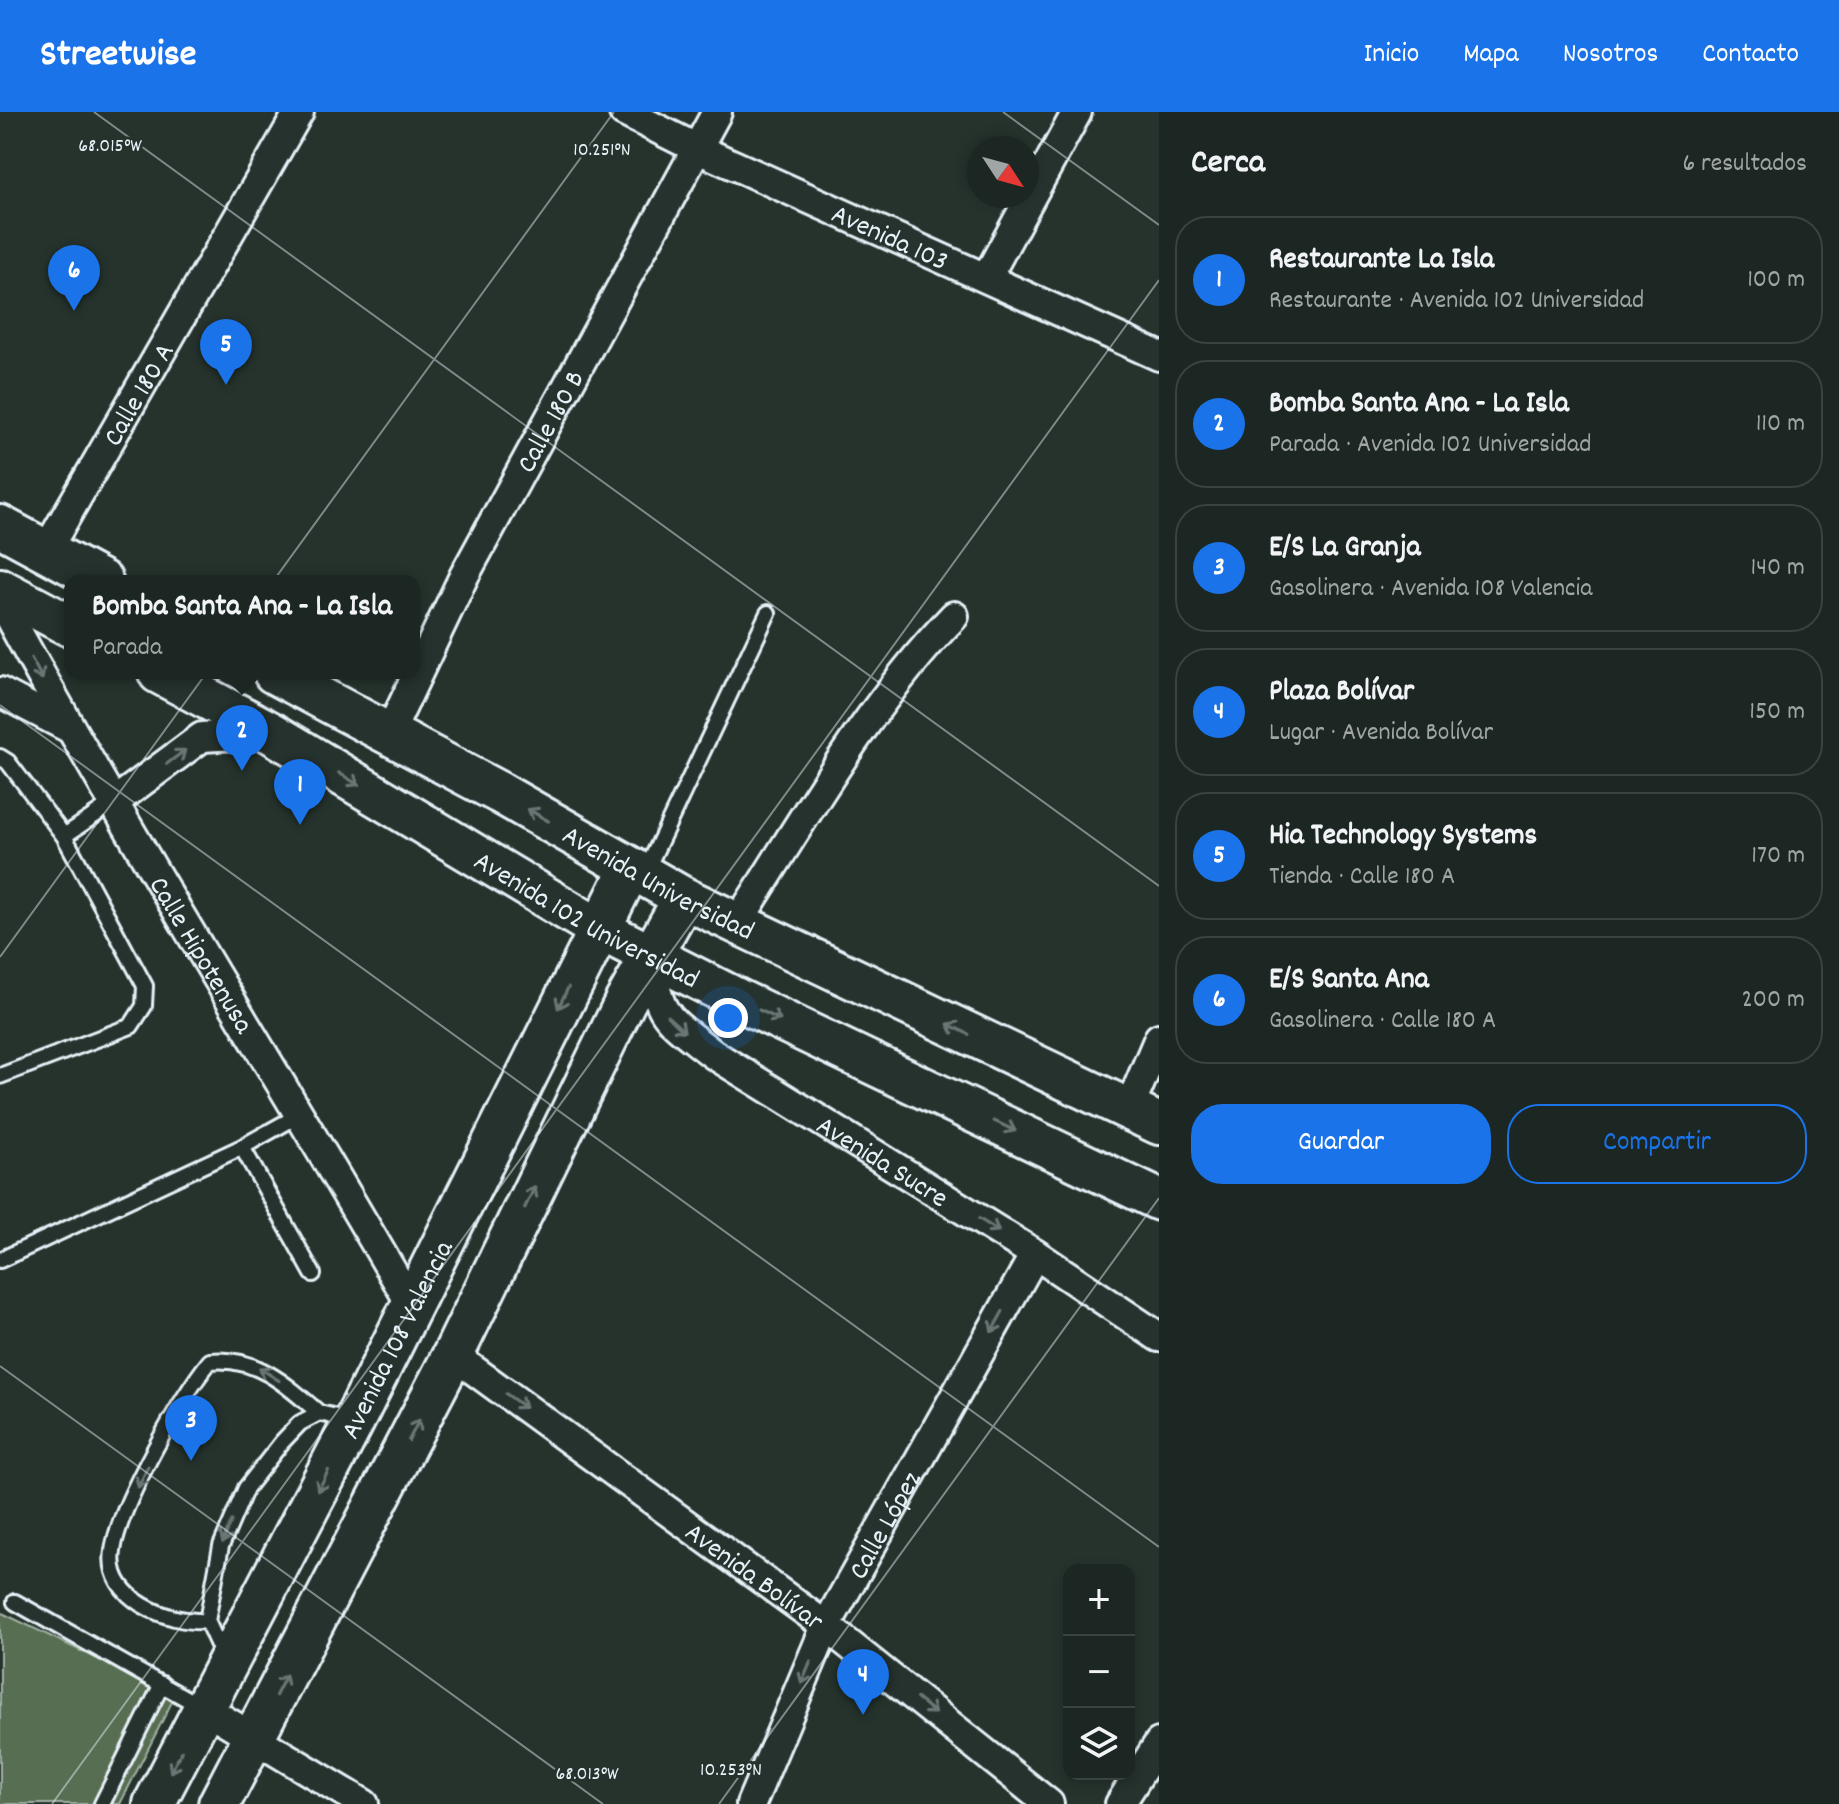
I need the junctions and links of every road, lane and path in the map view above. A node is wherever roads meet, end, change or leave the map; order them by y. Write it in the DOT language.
graph roads {
  1 [pos="299,112"];
  2 [pos="624,112"];
  3 [pos="717,112"];
  4 [pos="1077,112"];
  5 [pos="698,149"];
  6 [pos="987,277"];
  7 [pos="1159,356"];
  8 [pos="0,526"];
  9 [pos="46,551"];
  10 [pos="91,575"];
  11 [pos="0,589"];
  12 [pos="0,600"];
  13 [pos="768,613"];
  14 [pos="954,616"];
  15 [pos="64,623"];
  16 [pos="420,669"];
  17 [pos="170,679"];
  18 [pos="285,679"];
  19 [pos="415,679"];
  20 [pos="0,692"];
  21 [pos="69,728"];
  22 [pos="272,733"];
  23 [pos="389,734"];
  24 [pos="0,757"];
  25 [pos="113,803"];
  26 [pos="64,836"];
  27 [pos="637,872"];
  28 [pos="684,898"];
  29 [pos="737,923"];
  30 [pos="597,928"];
  31 [pos="650,954"];
  32 [pos="1159,1038"];
  33 [pos="0,1076"];
  34 [pos="302,1114"];
  35 [pos="1144,1118"];
  36 [pos="242,1147"];
  37 [pos="1159,1200"];
  38 [pos="1035,1254"];
  39 [pos="0,1260"];
  40 [pos="313,1274"];
  41 [pos="412,1306"];
  42 [pos="1159,1337"];
  43 [pos="453,1355"];
  44 [pos="336,1417"];
  45 [pos="15,1602"];
  46 [pos="207,1621"];
  47 [pos="826,1626"];
  48 [pos="227,1666"];
  49 [pos="162,1684"];
  50 [pos="204,1708"];
  51 [pos="254,1737"];
  52 [pos="1159,1743"];
  53 [pos="102,1804"];
  54 [pos="154,1804"];
  55 [pos="219,1804"];
  56 [pos="364,1804"];
  57 [pos="751,1804"];
  58 [pos="1049,1804"];
  59 [pos="1120,1804"];
  1 -- 9 [label="street, Calle 180 A"];
  2 -- 5 [label="street, Avenida 103"];
  3 -- 5 [label="street, Calle 180 B"];
  4 -- 6 [label="street"];
  5 -- 6 [label="street, Avenida 103"];
  5 -- 16 [label="street, Calle 180 B"];
  6 -- 7 [label="street, Avenida 103"];
  8 -- 9 [label="main road"];
  9 -- 10 [label="main road"];
  11 -- 15 [label="main road"];
  12 -- 21 [label="street, Calle Hipotenusa, one-way"];
  13 -- 27 [label="lane"];
  14 -- 29 [label="street"];
  17 -- 22 [label="main road, Avenida 102 Universidad"];
  18 -- 23 [label="main road, Avenida Universidad"];
  19 -- 23 [label="street, Calle 180 B"];
  20 -- 21 [label="street"];
  21 -- 25 [label="street, Calle Hipotenusa"];
  25 -- 22 [label="street, one-way"];
  22 -- 30 [label="main road, Avenida 102 Universidad, one-way"];
  27 -- 23 [label="main road, Avenida Universidad, one-way"];
  24 -- 26 [label="lane"];
  25 -- 26 [label="lane"];
  25 -- 34 [label="street, Calle Hipotenusa"];
  26 -- 33 [label="lane"];
  27 -- 28 [label="main road, Avenida Universidad"];
  27 -- 30 [label="main road, Avenida 108 Valencia"];
  28 -- 29 [label="main road, Avenida Universidad"];
  28 -- 31 [label="main road, Avenida 108 Valencia"];
  35 -- 29 [label="main road, Avenida Universidad, one-way"];
  30 -- 31 [label="main road, Avenida 102 Universidad"];
  30 -- 41 [label="main road, Avenida 108 Valencia, one-way"];
  31 -- 37 [label="main road, Avenida 102 Universidad, one-way"];
  31 -- 38 [label="street, Avenida Sucre, one-way"];
  43 -- 31 [label="main road, Avenida 108 Valencia, one-way"];
  32 -- 35 [label="street"];
  34 -- 36 [label="lane"];
  34 -- 41 [label="street, Calle Hipotenusa"];
  36 -- 39 [label="lane"];
  36 -- 40 [label="lane"];
  38 -- 42 [label="street, Avenida Sucre"];
  38 -- 47 [label="street, Calle López, one-way"];
  41 -- 44 [label="main road, Avenida 108 Valencia"];
  43 -- 47 [label="street, Avenida Bolívar, one-way"];
  51 -- 43 [label="main road, Avenida 108 Valencia, one-way"];
  44 -- 46 [label="lane, one-way"];
  44 -- 46 [label="lane, one-way"];
  44 -- 48 [label="main road, Avenida 108 Valencia, one-way"];
  45 -- 49 [label="lane"];
  46 -- 48 [label="lane"];
  47 -- 57 [label="street, Calle López, one-way"];
  47 -- 58 [label="street, Avenida Bolívar, one-way"];
  48 -- 50 [label="main road, Avenida 108 Valencia"];
  49 -- 50 [label="lane"];
  49 -- 53 [label="lane"];
  50 -- 51 [label="street"];
  50 -- 54 [label="main road, Avenida 108 Valencia, one-way"];
  51 -- 55 [label="main road, Avenida 108 Valencia"];
  51 -- 56 [label="street"];
  52 -- 59 [label="street"];
}
